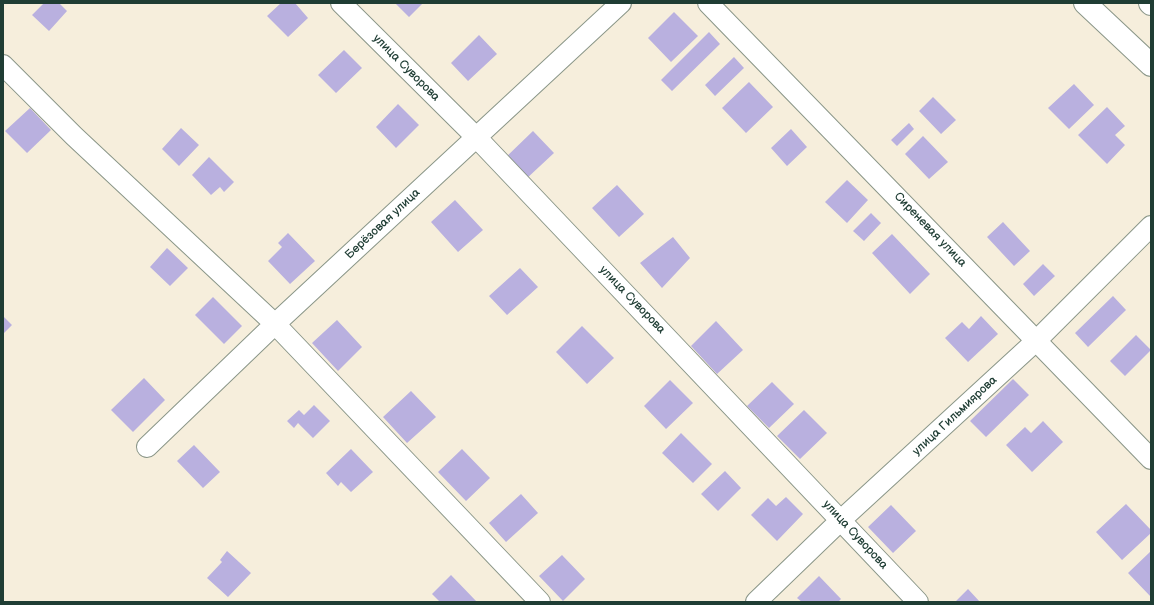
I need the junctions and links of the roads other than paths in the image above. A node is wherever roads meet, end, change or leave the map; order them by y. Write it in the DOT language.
graph roads {
  1 [pos="341,3"];
  2 [pos="621,3"];
  3 [pos="708,3"];
  4 [pos="1085,3"];
  5 [pos="1151,65"];
  6 [pos="3,66"];
  7 [pos="477,138"];
  8 [pos="1151,226"];
  9 [pos="275,324"];
  10 [pos="1037,340"];
  11 [pos="148,447"];
  12 [pos="1151,459"];
  13 [pos="841,520"];
  14 [pos="540,602"];
  15 [pos="756,602"];
  16 [pos="918,602"];
  1 -- 7 [label="street, улица Суворова"];
  2 -- 7 [label="street, Берёзовая улица"];
  3 -- 10 [label="street, Сиреневая улица"];
  4 -- 5 [label="street"];
  6 -- 9 [label="street"];
  7 -- 9 [label="street, Берёзовая улица"];
  7 -- 13 [label="street, улица Суворова"];
  8 -- 10 [label="street, улица Гильмиярова"];
  9 -- 11 [label="street, Берёзовая улица"];
  9 -- 14 [label="street"];
  10 -- 12 [label="street, Сиреневая улица"];
  10 -- 13 [label="street, улица Гильмиярова"];
  13 -- 15 [label="street, улица Гильмиярова"];
  13 -- 16 [label="street, улица Суворова"];
}
